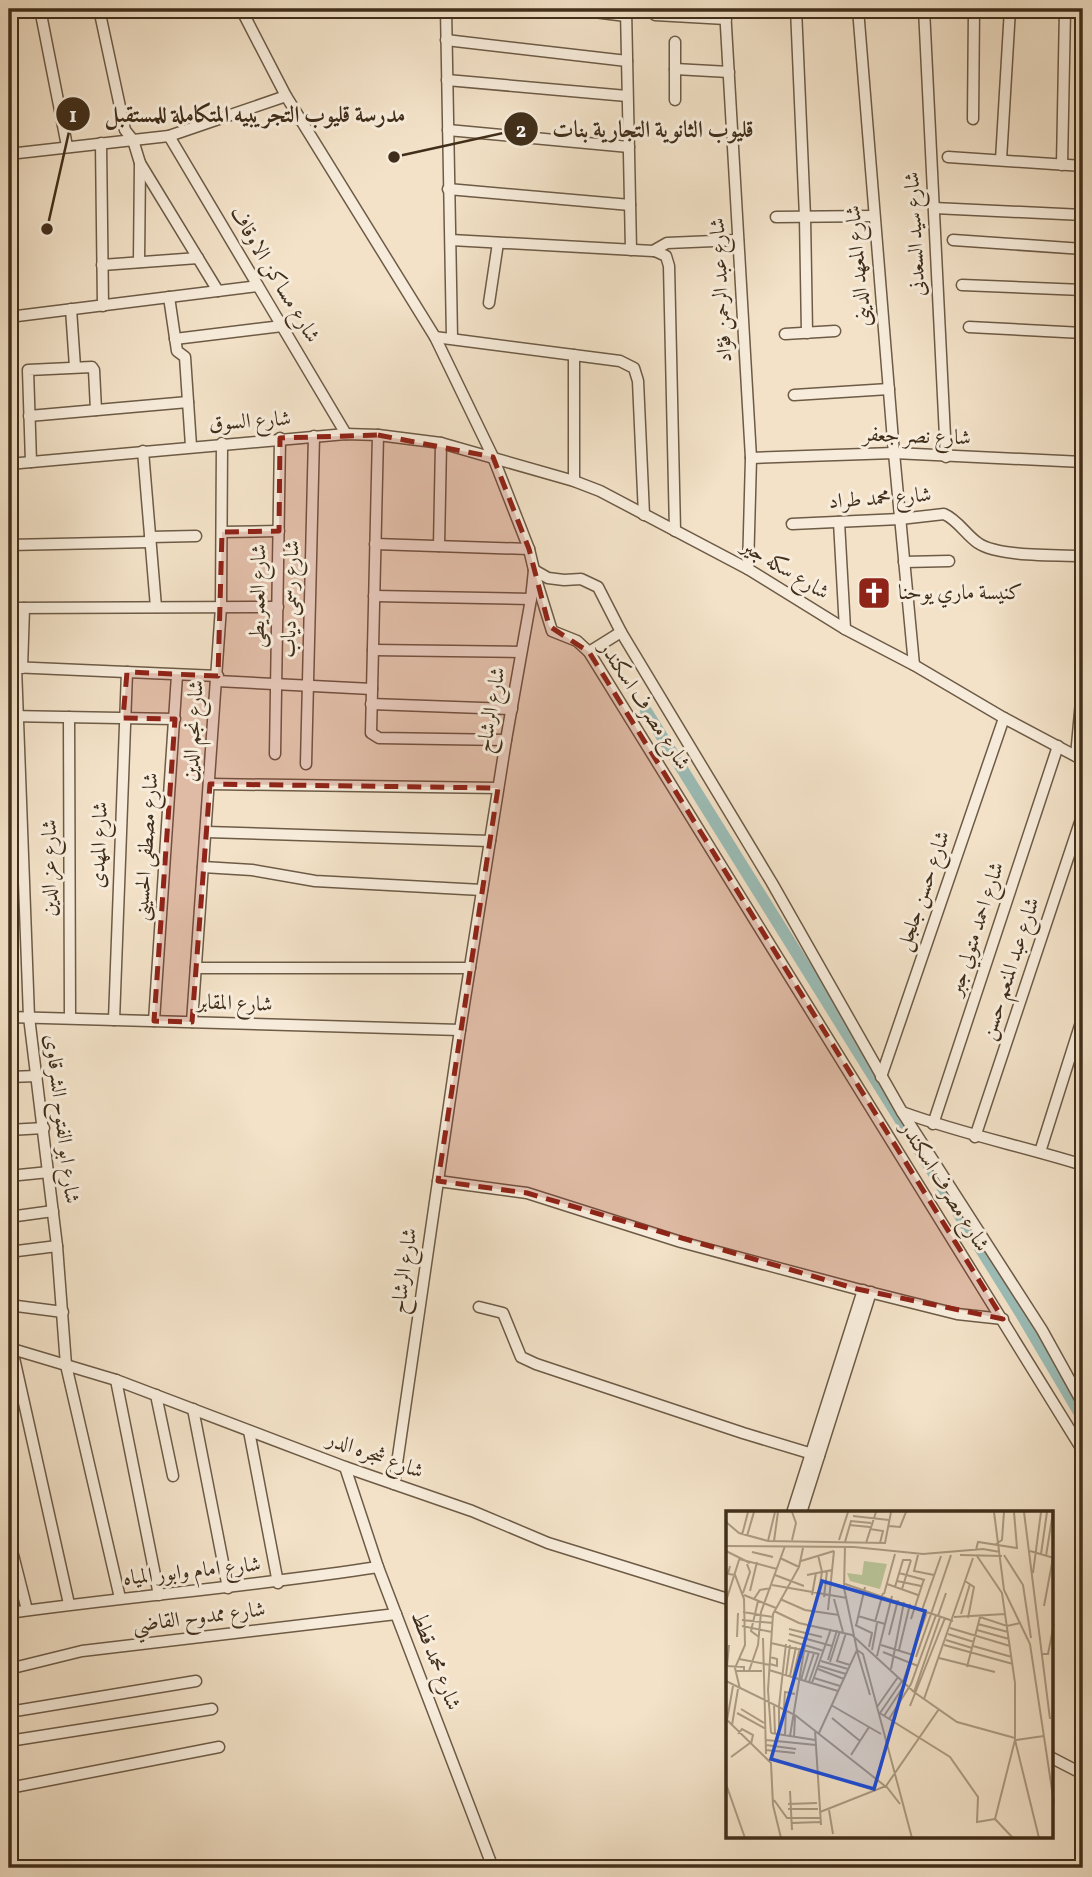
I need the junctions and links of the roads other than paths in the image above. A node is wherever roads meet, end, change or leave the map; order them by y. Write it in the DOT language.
graph roads {
  1 [pos="40,9"];
  2 [pos="99,9"];
  3 [pos="241,9"];
  4 [pos="446,9"];
  5 [pos="570,9"];
  6 [pos="796,9"];
  7 [pos="858,9"];
  8 [pos="924,9"];
  9 [pos="974,9"];
  10 [pos="1010,9"];
  11 [pos="1065,9"];
  12 [pos="626,12"];
  13 [pos="726,14"];
  14 [pos="655,15"];
  15 [pos="446,40"];
  16 [pos="675,42"];
  17 [pos="627,61"];
  18 [pos="675,69"];
  19 [pos="729,72"];
  20 [pos="447,80"];
  21 [pos="286,96"];
  22 [pos="627,96"];
  23 [pos="675,100"];
  24 [pos="972,119"];
  25 [pos="448,130"];
  26 [pos="169,136"];
  27 [pos="133,141"];
  28 [pos="101,143"];
  29 [pos="67,146"];
  30 [pos="629,147"];
  31 [pos="9,154"];
  32 [pos="948,157"];
  33 [pos="1001,160"];
  34 [pos="140,163"];
  35 [pos="1062,164"];
  36 [pos="1083,166"];
  37 [pos="448,189"];
  38 [pos="630,205"];
  39 [pos="934,208"];
  40 [pos="1083,215"];
  41 [pos="874,216"];
  42 [pos="776,217"];
  43 [pos="805,217"];
  44 [pos="450,240"];
  45 [pos="738,240"];
  46 [pos="953,240"];
  47 [pos="498,243"];
  48 [pos="1083,249"];
  49 [pos="631,250"];
  50 [pos="654,251"];
  51 [pos="198,258"];
  52 [pos="139,262"];
  53 [pos="102,265"];
  54 [pos="962,285"];
  55 [pos="258,286"];
  56 [pos="1083,290"];
  57 [pos="218,291"];
  58 [pos="169,297"];
  59 [pos="489,303"];
  60 [pos="103,306"];
  61 [pos="71,310"];
  62 [pos="9,317"];
  63 [pos="282,326"];
  64 [pos="970,327"];
  65 [pos="835,331"];
  66 [pos="807,332"];
  67 [pos="1083,333"];
  68 [pos="785,334"];
  69 [pos="435,337"];
  70 [pos="452,338"];
  71 [pos="175,339"];
  72 [pos="574,355"];
  73 [pos="75,367"];
  74 [pos="889,389"];
  75 [pos="794,395"];
  76 [pos="188,402"];
  77 [pos="96,411"];
  78 [pos="29,416"];
  79 [pos="346,434"];
  80 [pos="378,435"];
  81 [pos="314,436"];
  82 [pos="280,438"];
  83 [pos="222,443"];
  84 [pos="441,443"];
  85 [pos="191,446"];
  86 [pos="143,451"];
  87 [pos="894,453"];
  88 [pos="493,457"];
  89 [pos="946,457"];
  90 [pos="751,458"];
  91 [pos="31,462"];
  92 [pos="1083,462"];
  93 [pos="9,464"];
  94 [pos="574,481"];
  95 [pos="644,514"];
  96 [pos="900,519"];
  97 [pos="839,522"];
  98 [pos="792,523"];
  99 [pos="279,531"];
  100 [pos="675,531"];
  101 [pos="222,533"];
  102 [pos="197,536"];
  103 [pos="150,540"];
  104 [pos="375,544"];
  105 [pos="9,545"];
  106 [pos="439,546"];
  107 [pos="529,549"];
  108 [pos="1083,556"];
  109 [pos="949,561"];
  110 [pos="904,562"];
  111 [pos="748,569"];
  112 [pos="534,570"];
  113 [pos="374,596"];
  114 [pos="531,599"];
  115 [pos="156,607"];
  116 [pos="221,607"];
  117 [pos="278,607"];
  118 [pos="9,608"];
  119 [pos="24,608"];
  120 [pos="845,629"];
  121 [pos="621,632"];
  122 [pos="373,650"];
  123 [pos="521,652"];
  124 [pos="589,652"];
  125 [pos="914,665"];
  126 [pos="16,667"];
  127 [pos="127,673"];
  128 [pos="177,675"];
  129 [pos="217,679"];
  130 [pos="1083,679"];
  131 [pos="276,684"];
  132 [pos="308,686"];
  133 [pos="372,689"];
  134 [pos="371,704"];
  135 [pos="512,709"];
  136 [pos="14,717"];
  137 [pos="69,717"];
  138 [pos="123,718"];
  139 [pos="1003,718"];
  140 [pos="175,719"];
  141 [pos="506,740"];
  142 [pos="1058,746"];
  143 [pos="275,754"];
  144 [pos="1080,758"];
  145 [pos="306,764"];
  146 [pos="210,784"];
  147 [pos="498,788"];
  148 [pos="1083,813"];
  149 [pos="206,832"];
  150 [pos="490,841"];
  151 [pos="203,867"];
  152 [pos="482,890"];
  153 [pos="196,968"];
  154 [pos="470,968"];
  155 [pos="1083,1016"];
  156 [pos="9,1017"];
  157 [pos="29,1017"];
  158 [pos="70,1018"];
  159 [pos="114,1020"];
  160 [pos="154,1021"];
  161 [pos="192,1022"];
  162 [pos="460,1030"];
  163 [pos="37,1076"];
  164 [pos="9,1077"];
  165 [pos="881,1077"];
  166 [pos="902,1112"];
  167 [pos="933,1124"];
  168 [pos="44,1128"];
  169 [pos="9,1130"];
  170 [pos="975,1137"];
  171 [pos="1040,1152"];
  172 [pos="1083,1165"];
  173 [pos="49,1172"];
  174 [pos="9,1176"];
  175 [pos="438,1181"];
  176 [pos="53,1211"];
  177 [pos="9,1217"];
  178 [pos="57,1246"];
  179 [pos="9,1252"];
  180 [pos="867,1291"];
  181 [pos="9,1305"];
  182 [pos="479,1307"];
  183 [pos="62,1312"];
  184 [pos="1003,1319"];
  185 [pos="10,1348"];
  186 [pos="66,1365"];
  187 [pos="116,1380"];
  188 [pos="156,1395"];
  189 [pos="1083,1404"];
  190 [pos="193,1409"];
  191 [pos="249,1431"];
  192 [pos="1083,1451"];
  193 [pos="815,1455"];
  194 [pos="345,1467"];
  195 [pos="173,1476"];
  196 [pos="394,1484"];
  197 [pos="793,1511"];
  198 [pos="801,1511"];
  199 [pos="9,1539"];
  200 [pos="378,1567"];
  201 [pos="278,1583"];
  202 [pos="228,1588"];
  203 [pos="159,1595"];
  204 [pos="120,1598"];
  205 [pos="726,1598"];
  206 [pos="69,1604"];
  207 [pos="27,1610"];
  208 [pos="9,1613"];
  209 [pos="396,1615"];
  210 [pos="9,1669"];
  211 [pos="195,1681"];
  212 [pos="212,1709"];
  213 [pos="9,1712"];
  214 [pos="9,1741"];
  215 [pos="219,1747"];
  216 [pos="1054,1759"];
  217 [pos="1083,1774"];
  218 [pos="9,1788"];
  219 [pos="493,1868"];
  1 -- 29 [label="street"];
  2 -- 27 [label="street"];
  3 -- 21 [label="street, شارع الرشاح"];
  4 -- 15 [label="street"];
  5 -- 12 [label="street"];
  6 -- 43 [label="street"];
  7 -- 41 [label="street, شارع المعهد الدينى"];
  8 -- 39 [label="street, شارع سيد السعدنى"];
  9 -- 24 [label="street"];
  10 -- 33 [label="street"];
  11 -- 35 [label="street"];
  12 -- 17 [label="street"];
  13 -- 14 [label="street"];
  13 -- 19 [label="street, شارع عبد الرحمن فؤاد"];
  15 -- 17 [label="street"];
  15 -- 20 [label="street"];
  16 -- 18 [label="street"];
  17 -- 22 [label="street"];
  18 -- 19 [label="street"];
  18 -- 23 [label="street"];
  19 -- 45 [label="street, شارع عبد الرحمن فؤاد"];
  20 -- 22 [label="street"];
  20 -- 25 [label="street"];
  21 -- 26 [label="street"];
  21 -- 69 [label="street, شارع الرشاح"];
  22 -- 30 [label="street"];
  25 -- 30 [label="street"];
  25 -- 37 [label="street"];
  26 -- 27 [label="street"];
  26 -- 55 [label="street, شارع مساكن الاوقاف"];
  27 -- 28 [label="street"];
  27 -- 34 [label="street"];
  28 -- 29 [label="street"];
  28 -- 53 [label="street"];
  29 -- 31 [label="street"];
  30 -- 38 [label="street"];
  32 -- 33 [label="street"];
  33 -- 35 [label="street"];
  34 -- 51 [label="street"];
  34 -- 52 [label="street"];
  35 -- 36 [label="street"];
  37 -- 38 [label="street"];
  37 -- 44 [label="street"];
  38 -- 49 [label="street"];
  39 -- 40 [label="street"];
  39 -- 89 [label="street, شارع سيد السعدنى"];
  41 -- 43 [label="street"];
  41 -- 74 [label="street, شارع المعهد الدينى"];
  42 -- 43 [label="street"];
  43 -- 66 [label="street"];
  44 -- 47 [label="street"];
  44 -- 70 [label="street"];
  45 -- 50 [label="street"];
  45 -- 90 [label="street, شارع عبد الرحمن فؤاد"];
  46 -- 48 [label="street"];
  47 -- 49 [label="street"];
  47 -- 59 [label="street"];
  49 -- 50 [label="street"];
  50 -- 100 [label="street"];
  51 -- 52 [label="street"];
  51 -- 57 [label="street"];
  52 -- 53 [label="street"];
  53 -- 60 [label="street"];
  54 -- 56 [label="street"];
  55 -- 57 [label="street"];
  55 -- 63 [label="street, شارع مساكن الاوقاف"];
  57 -- 58 [label="street"];
  58 -- 60 [label="street"];
  58 -- 71 [label="street"];
  60 -- 61 [label="street"];
  61 -- 62 [label="street"];
  61 -- 73 [label="street"];
  63 -- 71 [label="street"];
  63 -- 79 [label="street, شارع مساكن الاوقاف"];
  64 -- 67 [label="street"];
  65 -- 66 [label="street"];
  66 -- 68 [label="street"];
  69 -- 70 [label="street"];
  69 -- 88 [label="street, شارع الرشاح"];
  70 -- 72 [label="street"];
  71 -- 76 [label="street"];
  72 -- 94 [label="street"];
  72 -- 95 [label="street"];
  73 -- 77 [label="street"];
  73 -- 78 [label="street"];
  74 -- 75 [label="street"];
  74 -- 87 [label="street, شارع المعهد الدينى"];
  76 -- 77 [label="street"];
  76 -- 85 [label="street"];
  77 -- 78 [label="street"];
  78 -- 91 [label="street"];
  79 -- 80 [label="street, شارع السوق"];
  79 -- 81 [label="street, شارع السوق"];
  80 -- 84 [label="street, شارع السوق"];
  80 -- 104 [label="street"];
  81 -- 82 [label="street, شارع السوق"];
  81 -- 132 [label="street, شارع رسمى دياب"];
  82 -- 83 [label="street, شارع السوق"];
  82 -- 99 [label="street, شارع العمريطى"];
  83 -- 85 [label="street, شارع السوق"];
  83 -- 101 [label="street, شارع نجم الدين"];
  84 -- 88 [label="street, شارع السوق"];
  84 -- 106 [label="street"];
  85 -- 86 [label="street, شارع السوق"];
  86 -- 91 [label="street, شارع السوق"];
  86 -- 103 [label="street"];
  87 -- 89 [label="street, شارع نصر جعفر"];
  87 -- 90 [label="street, شارع نصر جعفر"];
  87 -- 96 [label="street, شارع المعهد الدينى"];
  88 -- 94 [label="street, شارع سكه جير"];
  88 -- 107 [label="street, شارع الرشاح"];
  89 -- 92 [label="street, شارع نصر جعفر"];
  90 -- 111 [label="street, شارع عبد الرحمن فؤاد"];
  91 -- 93 [label="street, شارع السوق"];
  94 -- 95 [label="street, شارع سكه جير"];
  95 -- 100 [label="street, شارع سكه جير"];
  96 -- 97 [label="street, شارع محمد طراد"];
  96 -- 108 [label="street, شارع محمد طراد"];
  96 -- 110 [label="street, شارع المعهد الدينى"];
  97 -- 98 [label="street, شارع محمد طراد"];
  97 -- 120 [label="street"];
  99 -- 101 [label="street"];
  99 -- 117 [label="street, شارع العمريطى"];
  100 -- 111 [label="street, شارع سكه جير"];
  101 -- 116 [label="street, شارع نجم الدين"];
  102 -- 103 [label="street"];
  103 -- 105 [label="street"];
  103 -- 115 [label="street"];
  104 -- 106 [label="street"];
  104 -- 113 [label="street"];
  106 -- 107 [label="street"];
  107 -- 112 [label="street, شارع الرشاح"];
  109 -- 110 [label="street"];
  110 -- 125 [label="street, شارع المعهد الدينى"];
  111 -- 120 [label="street, شارع سكه جير"];
  112 -- 114 [label="street, شارع الرشاح"];
  112 -- 121 [label="street, شارع مصرف اسكندر"];
  112 -- 124 [label="street, شارع مصرف اسكندر"];
  113 -- 114 [label="street"];
  113 -- 122 [label="street"];
  114 -- 123 [label="street, شارع الرشاح"];
  115 -- 116 [label="street"];
  115 -- 119 [label="street"];
  116 -- 117 [label="street"];
  116 -- 129 [label="street, شارع نجم الدين"];
  117 -- 131 [label="street, شارع العمريطى"];
  118 -- 119 [label="street"];
  119 -- 126 [label="street, شارع ابو الفتوح الشرقاوى"];
  120 -- 125 [label="street, شارع سكه جير"];
  121 -- 124 [label="street"];
  121 -- 165 [label="street, شارع مصرف اسكندر"];
  122 -- 123 [label="street"];
  122 -- 133 [label="street"];
  123 -- 135 [label="street, شارع الرشاح"];
  124 -- 184 [label="street, شارع مصرف اسكندر"];
  125 -- 139 [label="street, شارع سكه جير"];
  126 -- 127 [label="street"];
  126 -- 136 [label="street, شارع ابو الفتوح الشرقاوى"];
  127 -- 128 [label="street"];
  127 -- 138 [label="street, شارع المهدى"];
  128 -- 129 [label="street"];
  128 -- 140 [label="street, شارع مصطفى الحسينى"];
  129 -- 131 [label="street"];
  129 -- 146 [label="street, شارع نجم الدين"];
  130 -- 144 [label="street"];
  131 -- 132 [label="street"];
  131 -- 143 [label="street, شارع العمريطى"];
  132 -- 133 [label="street"];
  132 -- 145 [label="street, شارع رسمى دياب"];
  133 -- 134 [label="street"];
  134 -- 135 [label="street"];
  134 -- 141 [label="street"];
  135 -- 141 [label="street, شارع الرشاح"];
  136 -- 137 [label="street"];
  136 -- 157 [label="street, شارع ابو الفتوح الشرقاوى"];
  137 -- 138 [label="street"];
  137 -- 158 [label="street, شارع عز الدين"];
  138 -- 140 [label="street"];
  138 -- 159 [label="street, شارع المهدى"];
  139 -- 142 [label="street, شارع سكه جير"];
  139 -- 165 [label="street, شارع حسن جلجل"];
  140 -- 160 [label="street, شارع مصطفى الحسينى"];
  141 -- 147 [label="street, شارع الرشاح"];
  142 -- 144 [label="street, شارع سكه جير"];
  142 -- 167 [label="street, شارع احمد متولي جبر"];
  146 -- 147 [label="street"];
  146 -- 149 [label="street, شارع نجم الدين"];
  147 -- 150 [label="street, شارع الرشاح"];
  148 -- 170 [label="street, شارع عبد المنعم حسن"];
  149 -- 150 [label="street"];
  149 -- 151 [label="street, شارع نجم الدين"];
  150 -- 152 [label="street, شارع الرشاح"];
  151 -- 152 [label="street"];
  151 -- 153 [label="street, شارع نجم الدين"];
  152 -- 154 [label="street, شارع الرشاح"];
  153 -- 154 [label="street"];
  153 -- 161 [label="street, شارع نجم الدين"];
  154 -- 162 [label="street, شارع الرشاح"];
  155 -- 171 [label="street"];
  156 -- 157 [label="street, شارع المقابر"];
  157 -- 158 [label="street, شارع المقابر"];
  157 -- 163 [label="street, شارع ابو الفتوح الشرقاوى"];
  158 -- 159 [label="street, شارع المقابر"];
  159 -- 160 [label="street, شارع المقابر"];
  160 -- 161 [label="street, شارع المقابر"];
  161 -- 162 [label="street, شارع المقابر"];
  162 -- 175 [label="street, شارع الرشاح"];
  163 -- 164 [label="street"];
  163 -- 168 [label="street, شارع ابو الفتوح الشرقاوى"];
  165 -- 166 [label="street, شارع مصرف اسكندر"];
  166 -- 167 [label="street"];
  166 -- 189 [label="street, شارع مصرف اسكندر"];
  167 -- 170 [label="street"];
  168 -- 169 [label="street"];
  168 -- 173 [label="street, شارع ابو الفتوح الشرقاوى"];
  170 -- 171 [label="street"];
  171 -- 172 [label="street"];
  173 -- 174 [label="street"];
  173 -- 176 [label="street, شارع ابو الفتوح الشرقاوى"];
  175 -- 180 [label="street"];
  175 -- 196 [label="street, شارع الرشاح"];
  176 -- 177 [label="street"];
  176 -- 178 [label="street, شارع ابو الفتوح الشرقاوى"];
  178 -- 179 [label="street"];
  178 -- 183 [label="street, شارع ابو الفتوح الشرقاوى"];
  180 -- 184 [label="street"];
  180 -- 193 [label="street"];
  181 -- 183 [label="street"];
  182 -- 193 [label="street"];
  183 -- 186 [label="street, شارع ابو الفتوح الشرقاوى"];
  184 -- 192 [label="street, شارع مصرف اسكندر"];
  185 -- 186 [label="street, شارع شجره الدر"];
  185 -- 206 [label="street"];
  186 -- 187 [label="street, شارع شجره الدر"];
  186 -- 204 [label="street, شارع ابو الفتوح الشرقاوى"];
  187 -- 188 [label="street, شارع شجره الدر"];
  187 -- 203 [label="street"];
  188 -- 190 [label="street, شارع شجره الدر"];
  188 -- 195 [label="street"];
  190 -- 191 [label="street, شارع شجره الدر"];
  190 -- 202 [label="street"];
  191 -- 194 [label="street, شارع شجره الدر"];
  191 -- 201 [label="street"];
  193 -- 197 [label="street"];
  193 -- 198 [label="street"];
  194 -- 196 [label="street, شارع شجره الدر"];
  194 -- 200 [label="street, شارع محمد قطط"];
  196 -- 205 [label="street, شارع شجره الدر"];
  199 -- 207 [label="street"];
  200 -- 201 [label="street, شارع امام وابور المياه"];
  200 -- 209 [label="street, شارع محمد قطط"];
  201 -- 202 [label="street, شارع امام وابور المياه"];
  202 -- 203 [label="street, شارع امام وابور المياه"];
  203 -- 204 [label="street, شارع امام وابور المياه"];
  204 -- 206 [label="street, شارع امام وابور المياه"];
  206 -- 207 [label="street, شارع امام وابور المياه"];
  207 -- 208 [label="street, شارع امام وابور المياه"];
  209 -- 210 [label="street, شارع ممدوح القاضي"];
  209 -- 219 [label="street, شارع محمد قطط"];
  211 -- 213 [label="street"];
  212 -- 214 [label="street"];
  215 -- 218 [label="street"];
  216 -- 217 [label="street"];
}
